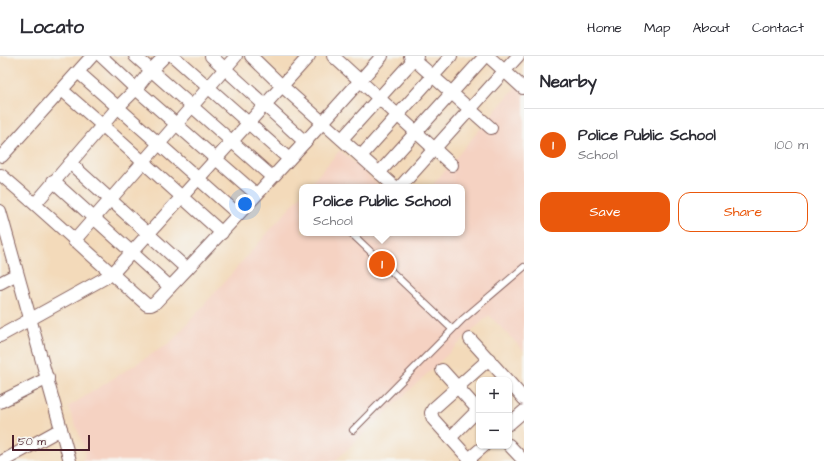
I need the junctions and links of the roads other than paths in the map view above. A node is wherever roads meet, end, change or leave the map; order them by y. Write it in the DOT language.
graph roads {
  1 [pos="92,56"];
  2 [pos="101,56"];
  3 [pos="135,56"];
  4 [pos="165,56"];
  5 [pos="173,56"];
  6 [pos="211,56"];
  7 [pos="236,56"];
  8 [pos="251,56"];
  9 [pos="309,56"];
  10 [pos="333,56"];
  11 [pos="451,56"];
  12 [pos="486,56"];
  13 [pos="518,56"];
  14 [pos="379,57"];
  15 [pos="414,57"];
  16 [pos="225,69"];
  17 [pos="151,70"];
  18 [pos="505,71"];
  19 [pos="78,72"];
  20 [pos="433,76"];
  21 [pos="360,81"];
  22 [pos="282,86"];
  23 [pos="208,88"];
  24 [pos="522,88"];
  25 [pos="136,89"];
  26 [pos="62,90"];
  27 [pos="452,93"];
  28 [pos="379,98"];
  29 [pos="265,105"];
  30 [pos="192,106"];
  31 [pos="118,107"];
  32 [pos="470,110"];
  33 [pos="398,115"];
  34 [pos="324,122"];
  35 [pos="248,123"];
  36 [pos="177,124"];
  37 [pos="102,125"];
  38 [pos="491,128"];
  39 [pos="416,132"];
  40 [pos="342,139"];
  41 [pos="232,142"];
  42 [pos="305,142"];
  43 [pos="159,144"];
  44 [pos="434,149"];
  45 [pos="1,155"];
  46 [pos="361,156"];
  47 [pos="216,159"];
  48 [pos="289,160"];
  49 [pos="143,162"];
  50 [pos="70,163"];
  51 [pos="452,165"];
  52 [pos="380,173"];
  53 [pos="0,175"];
  54 [pos="272,178"];
  55 [pos="198,179"];
  56 [pos="53,182"];
  57 [pos="392,184"];
  58 [pos="403,184"];
  59 [pos="256,194"];
  60 [pos="182,197"];
  61 [pos="110,200"];
  62 [pos="35,204"];
  63 [pos="0,211"];
  64 [pos="238,214"];
  65 [pos="94,218"];
  66 [pos="2,229"];
  67 [pos="222,233"];
  68 [pos="148,234"];
  69 [pos="354,236"];
  70 [pos="74,241"];
  71 [pos="132,253"];
  72 [pos="524,267"];
  73 [pos="187,269"];
  74 [pos="17,274"];
  75 [pos="112,274"];
  76 [pos="0,283"];
  77 [pos="170,287"];
  78 [pos="30,319"];
  79 [pos="452,329"];
  80 [pos="0,336"];
  81 [pos="470,339"];
  82 [pos="488,359"];
  83 [pos="442,370"];
  84 [pos="504,377"];
  85 [pos="48,378"];
  86 [pos="512,385"];
  87 [pos="457,387"];
  88 [pos="524,399"];
  89 [pos="0,402"];
  90 [pos="476,407"];
  91 [pos="524,411"];
  92 [pos="476,413"];
  93 [pos="512,421"];
  94 [pos="61,429"];
  95 [pos="353,430"];
  96 [pos="450,438"];
  97 [pos="512,448"];
  98 [pos="481,449"];
  99 [pos="520,457"];
  100 [pos="470,460"];
  101 [pos="3,461"];
  102 [pos="70,461"];
  1 -- 19 [label="street"];
  2 -- 25 [label="street"];
  3 -- 17 [label="street"];
  4 -- 17 [label="street"];
  5 -- 23 [label="street"];
  6 -- 16 [label="street"];
  7 -- 16 [label="street"];
  8 -- 22 [label="street"];
  9 -- 22 [label="street"];
  10 -- 21 [label="street"];
  11 -- 20 [label="street"];
  12 -- 18 [label="street"];
  12 -- 27 [label="street"];
  13 -- 18 [label="street"];
  14 -- 21 [label="street"];
  15 -- 20 [label="street"];
  15 -- 28 [label="street"];
  16 -- 23 [label="street"];
  16 -- 29 [label="street"];
  17 -- 25 [label="street"];
  17 -- 30 [label="street"];
  18 -- 24 [label="street"];
  18 -- 32 [label="street"];
  19 -- 26 [label="street"];
  19 -- 31 [label="street"];
  20 -- 27 [label="street"];
  20 -- 33 [label="street"];
  21 -- 28 [label="street"];
  21 -- 34 [label="street"];
  22 -- 29 [label="street"];
  22 -- 34 [label="street"];
  23 -- 30 [label="street"];
  23 -- 35 [label="street"];
  25 -- 31 [label="street"];
  25 -- 36 [label="street"];
  26 -- 37 [label="street"];
  26 -- 45 [label="street"];
  27 -- 32 [label="street"];
  27 -- 39 [label="street"];
  28 -- 33 [label="street"];
  28 -- 40 [label="street"];
  29 -- 35 [label="street"];
  29 -- 42 [label="street"];
  30 -- 36 [label="street"];
  30 -- 41 [label="street"];
  31 -- 37 [label="street"];
  31 -- 43 [label="street"];
  32 -- 38 [label="street"];
  32 -- 44 [label="street"];
  33 -- 39 [label="street"];
  33 -- 46 [label="street"];
  34 -- 40 [label="street"];
  34 -- 42 [label="street"];
  35 -- 41 [label="street"];
  35 -- 48 [label="street"];
  36 -- 43 [label="street"];
  36 -- 47 [label="street"];
  37 -- 49 [label="street"];
  37 -- 50 [label="street"];
  39 -- 44 [label="street"];
  39 -- 52 [label="street"];
  40 -- 46 [label="street"];
  41 -- 47 [label="street"];
  41 -- 54 [label="street"];
  42 -- 48 [label="street"];
  43 -- 49 [label="street"];
  43 -- 55 [label="street"];
  44 -- 51 [label="street"];
  44 -- 58 [label="street"];
  45 -- 53 [label="street"];
  46 -- 52 [label="street"];
  47 -- 55 [label="street"];
  47 -- 59 [label="street"];
  48 -- 54 [label="street"];
  49 -- 60 [label="street"];
  49 -- 61 [label="street"];
  50 -- 56 [label="street"];
  50 -- 61 [label="street"];
  52 -- 57 [label="street"];
  53 -- 62 [label="street"];
  54 -- 59 [label="street"];
  55 -- 60 [label="street"];
  55 -- 64 [label="street"];
  56 -- 62 [label="street"];
  56 -- 65 [label="street"];
  59 -- 64 [label="street"];
  60 -- 67 [label="street"];
  60 -- 68 [label="street"];
  61 -- 65 [label="street"];
  61 -- 68 [label="street"];
  62 -- 70 [label="street"];
  63 -- 66 [label="street"];
  64 -- 67 [label="street"];
  65 -- 70 [label="street"];
  65 -- 71 [label="street"];
  66 -- 74 [label="street"];
  67 -- 73 [label="street"];
  68 -- 71 [label="street"];
  68 -- 73 [label="street"];
  69 -- 79 [label="lane"];
  70 -- 75 [label="street"];
  71 -- 75 [label="street"];
  71 -- 77 [label="street"];
  72 -- 79 [label="lane"];
  73 -- 77 [label="street"];
  74 -- 76 [label="street"];
  74 -- 78 [label="street"];
  75 -- 77 [label="street"];
  75 -- 78 [label="street"];
  78 -- 80 [label="street"];
  78 -- 85 [label="street"];
  79 -- 95 [label="lane"];
  81 -- 82 [label="street"];
  82 -- 84 [label="street"];
  82 -- 87 [label="street"];
  83 -- 87 [label="street"];
  85 -- 89 [label="street"];
  85 -- 94 [label="street"];
  86 -- 88 [label="street"];
  87 -- 90 [label="street"];
  87 -- 96 [label="street"];
  91 -- 93 [label="street"];
  92 -- 96 [label="street"];
  94 -- 101 [label="street"];
  94 -- 102 [label="street"];
  96 -- 100 [label="street"];
  97 -- 99 [label="street"];
  98 -- 100 [label="street"];
}
